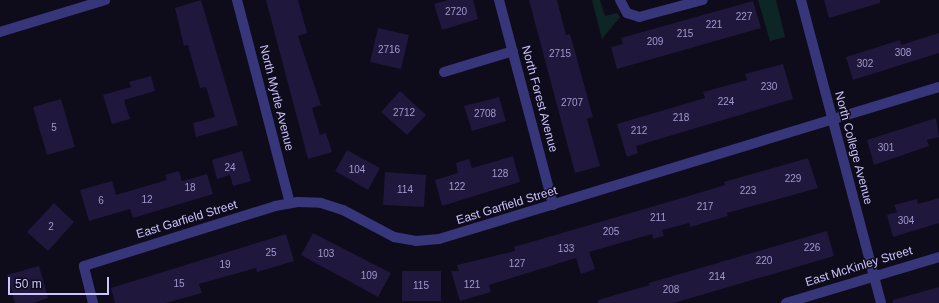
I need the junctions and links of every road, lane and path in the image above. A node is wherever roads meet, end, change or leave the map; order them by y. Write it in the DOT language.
graph roads {
  1 [pos="105,0"];
  2 [pos="237,0"];
  3 [pos="499,0"];
  4 [pos="620,0"];
  5 [pos="703,0"];
  6 [pos="801,0"];
  7 [pos="0,32"];
  8 [pos="513,51"];
  9 [pos="444,72"];
  10 [pos="939,87"];
  11 [pos="832,120"];
  12 [pos="290,203"];
  13 [pos="553,205"];
  14 [pos="939,257"];
  15 [pos="874,276"];
  16 [pos="94,303"];
  17 [pos="786,303"];
  18 [pos="880,303"];
  1 -- 7 [label="street"];
  2 -- 12 [label="street, North Myrtle Avenue"];
  3 -- 8 [label="street, North Forest Avenue"];
  4 -- 5 [label="street"];
  6 -- 11 [label="street, North College Avenue"];
  8 -- 9 [label="street"];
  8 -- 13 [label="street, North Forest Avenue"];
  10 -- 11 [label="street, East Garfield Street"];
  11 -- 13 [label="street, East Garfield Street"];
  11 -- 15 [label="street, North College Avenue"];
  12 -- 13 [label="street, East Garfield Street"];
  12 -- 16 [label="street, East Garfield Street"];
  14 -- 15 [label="street, East McKinley Street"];
  15 -- 17 [label="street, East McKinley Street"];
  15 -- 18 [label="street, North College Avenue"];
}
